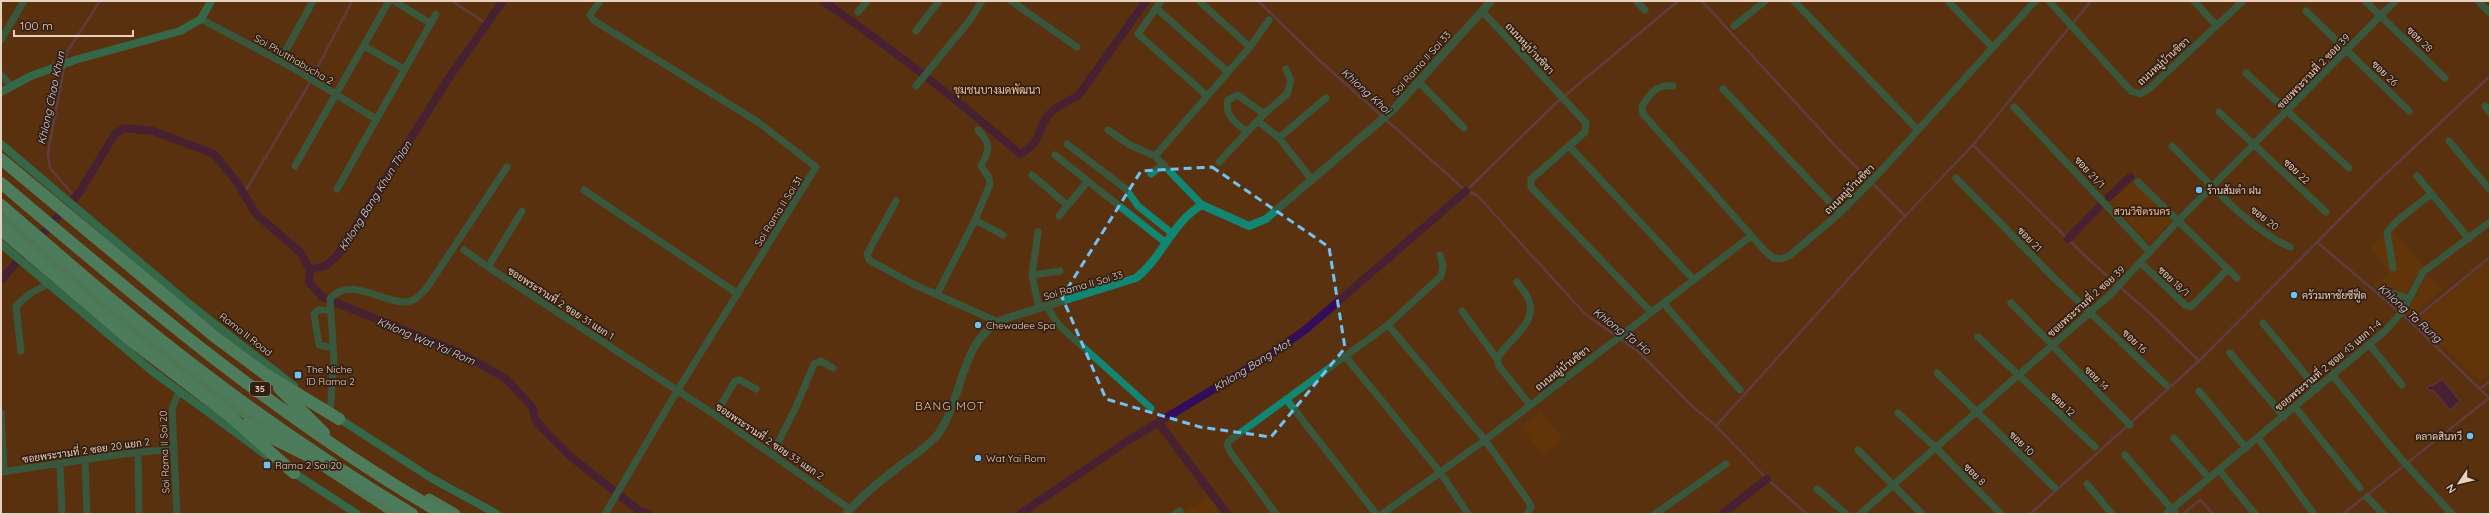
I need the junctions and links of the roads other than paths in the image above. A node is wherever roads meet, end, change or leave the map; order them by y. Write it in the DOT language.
graph roads {
  1 [pos="24,1"];
  2 [pos="210,1"];
  3 [pos="313,1"];
  4 [pos="389,1"];
  5 [pos="394,1"];
  6 [pos="600,1"];
  7 [pos="867,1"];
  8 [pos="939,1"];
  9 [pos="982,1"];
  10 [pos="1011,1"];
  11 [pos="1161,1"];
  12 [pos="1199,1"];
  13 [pos="1491,1"];
  14 [pos="1636,1"];
  15 [pos="1765,1"];
  16 [pos="1794,1"];
  17 [pos="1948,1"];
  18 [pos="2035,1"];
  19 [pos="2049,1"];
  20 [pos="2194,1"];
  21 [pos="2243,1"];
  22 [pos="2365,1"];
  23 [pos="2394,1"];
  24 [pos="2478,1"];
  25 [pos="1156,8"];
  26 [pos="1645,10"];
  27 [pos="2306,10"];
  28 [pos="858,12"];
  29 [pos="2490,13"];
  30 [pos="436,14"];
  31 [pos="1485,14"];
  32 [pos="2381,15"];
  33 [pos="201,20"];
  34 [pos="1269,20"];
  35 [pos="430,23"];
  36 [pos="1734,26"];
  37 [pos="2217,26"];
  38 [pos="916,31"];
  39 [pos="1,40"];
  40 [pos="364,46"];
  41 [pos="1077,47"];
  42 [pos="1250,47"];
  43 [pos="1992,47"];
  44 [pos="2347,50"];
  45 [pos="280,61"];
  46 [pos="404,69"];
  47 [pos="1286,69"];
  48 [pos="1227,72"];
  49 [pos="2246,73"];
  50 [pos="1,75"];
  51 [pos="2445,78"];
  52 [pos="1418,81"];
  53 [pos="917,84"];
  54 [pos="12,86"];
  55 [pos="1673,86"];
  56 [pos="1723,89"];
  57 [pos="1,92"];
  58 [pos="335,94"];
  59 [pos="1207,96"];
  60 [pos="1326,98"];
  61 [pos="2485,106"];
  62 [pos="2014,107"];
  63 [pos="2409,111"];
  64 [pos="2219,112"];
  65 [pos="2287,112"];
  66 [pos="2490,112"];
  67 [pos="1264,114"];
  68 [pos="376,119"];
  69 [pos="1258,121"];
  70 [pos="1464,128"];
  71 [pos="978,130"];
  72 [pos="1108,130"];
  73 [pos="1918,130"];
  74 [pos="1247,132"];
  75 [pos="1279,138"];
  76 [pos="2449,141"];
  77 [pos="1,144"];
  78 [pos="1067,144"];
  79 [pos="2253,145"];
  80 [pos="2172,146"];
  81 [pos="1570,147"];
  82 [pos="1055,155"];
  83 [pos="1155,156"];
  84 [pos="1,159"];
  85 [pos="1219,162"];
  86 [pos="1163,164"];
  87 [pos="296,166"];
  88 [pos="507,167"];
  89 [pos="2349,168"];
  90 [pos="1151,174"];
  91 [pos="1032,175"];
  92 [pos="1,176"];
  93 [pos="2417,176"];
  94 [pos="1956,178"];
  95 [pos="1312,180"];
  96 [pos="1088,181"];
  97 [pos="2138,182"];
  98 [pos="1,183"];
  99 [pos="2213,186"];
  100 [pos="337,189"];
  101 [pos="584,190"];
  102 [pos="2490,190"];
  103 [pos="2431,194"];
  104 [pos="896,201"];
  105 [pos="1,205"];
  106 [pos="1067,205"];
  107 [pos="1202,205"];
  108 [pos="522,211"];
  109 [pos="2326,212"];
  110 [pos="1840,213"];
  111 [pos="1059,216"];
  112 [pos="975,220"];
  113 [pos="2178,221"];
  114 [pos="2490,222"];
  115 [pos="2,224"];
  116 [pos="1038,232"];
  117 [pos="1173,234"];
  118 [pos="1003,235"];
  119 [pos="1751,236"];
  120 [pos="2469,239"];
  121 [pos="1166,243"];
  122 [pos="1,244"];
  123 [pos="2290,247"];
  124 [pos="464,250"];
  125 [pos="2150,252"];
  126 [pos="1440,255"];
  127 [pos="2141,263"];
  128 [pos="488,267"];
  129 [pos="2393,268"];
  130 [pos="2228,269"];
  131 [pos="1060,271"];
  132 [pos="1032,275"];
  133 [pos="2237,278"];
  134 [pos="1693,279"];
  135 [pos="44,282"];
  136 [pos="1517,282"];
  137 [pos="2380,290"];
  138 [pos="738,294"];
  139 [pos="937,294"];
  140 [pos="2409,298"];
  141 [pos="1663,303"];
  142 [pos="2011,304"];
  143 [pos="1047,306"];
  144 [pos="330,308"];
  145 [pos="1038,308"];
  146 [pos="1462,311"];
  147 [pos="1651,312"];
  148 [pos="2090,312"];
  149 [pos="998,322"];
  150 [pos="2263,323"];
  151 [pos="1388,325"];
  152 [pos="1978,337"];
  153 [pos="2370,345"];
  154 [pos="2051,346"];
  155 [pos="333,348"];
  156 [pos="21,351"];
  157 [pos="2230,352"];
  158 [pos="1345,356"];
  159 [pos="1497,359"];
  160 [pos="833,368"];
  161 [pos="1937,373"];
  162 [pos="265,374"];
  163 [pos="2018,375"];
  164 [pos="2333,376"];
  165 [pos="2166,385"];
  166 [pos="2402,385"];
  167 [pos="756,389"];
  168 [pos="2317,389"];
  169 [pos="1740,390"];
  170 [pos="677,391"];
  171 [pos="2199,391"];
  172 [pos="179,392"];
  173 [pos="1286,399"];
  174 [pos="1530,405"];
  175 [pos="2295,407"];
  176 [pos="1151,408"];
  177 [pos="1976,412"];
  178 [pos="1,413"];
  179 [pos="1898,413"];
  180 [pos="334,415"];
  181 [pos="715,415"];
  182 [pos="2284,416"];
  183 [pos="231,417"];
  184 [pos="2130,425"];
  185 [pos="327,436"];
  186 [pos="2174,438"];
  187 [pos="2258,438"];
  188 [pos="1485,440"];
  189 [pos="2095,447"];
  190 [pos="1936,448"];
  191 [pos="2246,448"];
  192 [pos="173,449"];
  193 [pos="1858,450"];
  194 [pos="138,453"];
  195 [pos="306,455"];
  196 [pos="772,455"];
  197 [pos="2125,455"];
  198 [pos="85,460"];
  199 [pos="60,464"];
  200 [pos="1726,464"];
  201 [pos="2219,470"];
  202 [pos="3,472"];
  203 [pos="1440,472"];
  204 [pos="294,473"];
  205 [pos="2209,478"];
  206 [pos="2087,484"];
  207 [pos="1893,485"];
  208 [pos="2055,488"];
  209 [pos="2360,488"];
  210 [pos="1817,489"];
  211 [pos="2367,497"];
  212 [pos="848,512"];
  213 [pos="2172,512"];
  214 [pos="62,514"];
  215 [pos="87,514"];
  216 [pos="139,514"];
  217 [pos="177,514"];
  218 [pos="357,514"];
  219 [pos="397,514"];
  220 [pos="412,514"];
  221 [pos="443,514"];
  222 [pos="455,514"];
  223 [pos="497,514"];
  224 [pos="605,514"];
  225 [pos="1276,514"];
  226 [pos="1376,514"];
  227 [pos="1382,514"];
  228 [pos="1468,514"];
  229 [pos="1527,514"];
  230 [pos="1655,514"];
  231 [pos="1846,514"];
  232 [pos="1860,514"];
  233 [pos="1922,514"];
  234 [pos="2001,514"];
  235 [pos="2112,514"];
  236 [pos="2255,514"];
  237 [pos="2314,514"];
  238 [pos="2384,514"];
  239 [pos="2452,514"];
  1 -- 39 [label="street"];
  2 -- 33 [label="main road"];
  3 -- 45 [label="street"];
  4 -- 40 [label="street"];
  5 -- 35 [label="street"];
  6 -- 138 [label="street, Soi Rama II Soi 31"];
  7 -- 28 [label="street"];
  8 -- 38 [label="street"];
  9 -- 53 [label="street"];
  10 -- 41 [label="street"];
  11 -- 25 [label="street"];
  12 -- 42 [label="street"];
  13 -- 31 [label="street, Soi Rama II Soi 33"];
  14 -- 26 [label="street"];
  15 -- 36 [label="street"];
  16 -- 73 [label="street"];
  17 -- 43 [label="street"];
  18 -- 43 [label="street, ถนนหมู่บ้านชิชา"];
  19 -- 37 [label="street, ถนนหมู่บ้านชิชา"];
  20 -- 37 [label="street"];
  21 -- 37 [label="street, ถนนหมู่บ้านชิชา"];
  22 -- 32 [label="street, ซอย 28"];
  23 -- 32 [label="street, ซอยพระรามที่ 2 ซอย 39"];
  24 -- 29 [label="street"];
  25 -- 48 [label="street"];
  25 -- 59 [label="street"];
  27 -- 44 [label="street, ซอย 26"];
  30 -- 35 [label="street"];
  31 -- 52 [label="street, Soi Rama II Soi 33"];
  31 -- 81 [label="street, ถนนหมู่บ้านชิชา"];
  32 -- 44 [label="street, ซอยพระรามที่ 2 ซอย 39"];
  32 -- 51 [label="street, ซอย 28"];
  33 -- 45 [label="street, Soi Phutthabucha 2"];
  33 -- 54 [label="main road"];
  34 -- 42 [label="street"];
  35 -- 46 [label="street"];
  40 -- 46 [label="street"];
  40 -- 58 [label="street"];
  42 -- 48 [label="street"];
  43 -- 73 [label="street, ถนนหมู่บ้านชิชา"];
  44 -- 63 [label="street, ซอย 26"];
  44 -- 65 [label="street, ซอยพระรามที่ 2 ซอย 39"];
  45 -- 58 [label="street, Soi Phutthabucha 2"];
  46 -- 68 [label="street"];
  47 -- 67 [label="street"];
  48 -- 59 [label="street"];
  49 -- 65 [label="street"];
  50 -- 54 [label="street"];
  52 -- 70 [label="street"];
  52 -- 95 [label="street, Soi Rama II Soi 33"];
  54 -- 57 [label="main road"];
  55 -- 119 [label="street"];
  56 -- 110 [label="street"];
  58 -- 68 [label="street, Soi Phutthabucha 2"];
  58 -- 87 [label="street"];
  59 -- 83 [label="street"];
  60 -- 75 [label="street"];
  61 -- 66 [label="street"];
  62 -- 125 [label="street, ซอย 21/1"];
  64 -- 79 [label="street, ซอย 22"];
  65 -- 79 [label="street, ซอยพระรามที่ 2 ซอย 39"];
  65 -- 89 [label="street"];
  67 -- 69 [label="street"];
  67 -- 74 [label="street"];
  68 -- 100 [label="street"];
  69 -- 74 [label="street"];
  69 -- 75 [label="street"];
  71 -- 112 [label="street"];
  72 -- 83 [label="street"];
  73 -- 110 [label="street, ถนนหมู่บ้านชิชา"];
  74 -- 85 [label="street"];
  75 -- 95 [label="street"];
  76 -- 102 [label="street"];
  77 -- 180 [label="main road, Rama II Road / 35"];
  78 -- 117 [label="street"];
  79 -- 99 [label="street, ซอยพระรามที่ 2 ซอย 39"];
  79 -- 109 [label="street, ซอย 22"];
  80 -- 99 [label="street, ซอย 20"];
  81 -- 134 [label="street"];
  81 -- 147 [label="street"];
  82 -- 96 [label="street"];
  83 -- 86 [label="street"];
  84 -- 162 [label="highway"];
  86 -- 90 [label="street"];
  86 -- 107 [label="street"];
  88 -- 144 [label="street"];
  91 -- 106 [label="street"];
  92 -- 185 [label="highway, 35"];
  93 -- 103 [label="street"];
  94 -- 148 [label="street, ซอย 21"];
  95 -- 107 [label="street, Soi Rama II Soi 33"];
  96 -- 106 [label="street"];
  96 -- 121 [label="street"];
  97 -- 113 [label="street"];
  98 -- 221 [label="highway"];
  99 -- 113 [label="street, ซอยพระรามที่ 2 ซอย 39"];
  99 -- 123 [label="street, ซอย 20"];
  101 -- 138 [label="street"];
  103 -- 120 [label="street"];
  103 -- 129 [label="street"];
  104 -- 139 [label="street"];
  105 -- 220 [label="highway"];
  106 -- 111 [label="street"];
  107 -- 117 [label="street, Soi Rama II Soi 33"];
  108 -- 128 [label="street"];
  110 -- 119 [label="street, ถนนหมู่บ้านชิชา"];
  112 -- 118 [label="street"];
  112 -- 139 [label="street"];
  113 -- 125 [label="street, ซอยพระรามที่ 2 ซอย 39"];
  113 -- 130 [label="street"];
  114 -- 120 [label="street, ซอยพระรามที่ 2 ซอย 43 แยก 1-4"];
  115 -- 183 [label="highway"];
  115 -- 195 [label="highway"];
  116 -- 132 [label="street"];
  117 -- 121 [label="street, Soi Rama II Soi 33"];
  119 -- 134 [label="street, ถนนหมู่บ้านชิชา"];
  120 -- 140 [label="street, ซอยพระรามที่ 2 ซอย 43 แยก 1-4"];
  121 -- 143 [label="street, Soi Rama II Soi 33"];
  122 -- 135 [label="main road"];
  124 -- 128 [label="street, ซอยพระรามที่ 2 ซอย 31 แยก 1"];
  125 -- 127 [label="street, ซอยพระรามที่ 2 ซอย 39"];
  126 -- 151 [label="street"];
  127 -- 130 [label="street, ซอย 18/1"];
  127 -- 148 [label="street, ซอยพระรามที่ 2 ซอย 39"];
  128 -- 170 [label="street, ซอยพระรามที่ 2 ซอย 31 แยก 1"];
  130 -- 133 [label="street"];
  131 -- 132 [label="street"];
  132 -- 145 [label="street"];
  134 -- 141 [label="street, ถนนหมู่บ้านชิชา"];
  135 -- 156 [label="street"];
  135 -- 172 [label="main road"];
  136 -- 159 [label="street"];
  137 -- 140 [label="street"];
  138 -- 170 [label="street, Soi Rama II Soi 31"];
  139 -- 149 [label="street"];
  140 -- 153 [label="street, ซอยพระรามที่ 2 ซอย 43 แยก 1-4"];
  141 -- 147 [label="street, ถนนหมู่บ้านชิชา"];
  141 -- 169 [label="street"];
  142 -- 154 [label="street, ซอย 14"];
  143 -- 145 [label="street, Soi Rama II Soi 33"];
  143 -- 176 [label="street"];
  144 -- 155 [label="street"];
  144 -- 155 [label="street"];
  145 -- 149 [label="street, Soi Rama II Soi 33"];
  146 -- 159 [label="street"];
  147 -- 174 [label="street, ถนนหมู่บ้านชิชา"];
  148 -- 154 [label="street, ซอยพระรามที่ 2 ซอย 39"];
  148 -- 165 [label="street, ซอย 16"];
  149 -- 212 [label="street, Soi Rama II Soi 33"];
  150 -- 168 [label="street"];
  151 -- 158 [label="street"];
  151 -- 188 [label="street"];
  152 -- 163 [label="street, ซอย 12"];
  153 -- 164 [label="street, ซอยพระรามที่ 2 ซอย 43 แยก 1-4"];
  153 -- 166 [label="street"];
  154 -- 163 [label="street, ซอยพระรามที่ 2 ซอย 39"];
  154 -- 184 [label="street, ซอย 14"];
  155 -- 180 [label="street"];
  157 -- 182 [label="street"];
  158 -- 173 [label="street"];
  158 -- 203 [label="street"];
  159 -- 174 [label="street"];
  160 -- 196 [label="street"];
  161 -- 177 [label="street, ซอย 10"];
  162 -- 180 [label="highway"];
  162 -- 185 [label="highway"];
  163 -- 177 [label="street, ซอยพระรามที่ 2 ซอย 39"];
  163 -- 189 [label="street, ซอย 12"];
  164 -- 168 [label="street, ซอยพระรามที่ 2 ซอย 43 แยก 1-4"];
  164 -- 239 [label="street"];
  167 -- 181 [label="street"];
  168 -- 175 [label="street, ซอยพระรามที่ 2 ซอย 43 แยก 1-4"];
  170 -- 181 [label="street, ซอยพระรามที่ 2 ซอย 33 แยก 2"];
  170 -- 224 [label="street, Soi Rama II Soi 31"];
  171 -- 191 [label="street"];
  172 -- 192 [label="street, Soi Rama II Soi 20"];
  172 -- 204 [label="main road"];
  173 -- 225 [label="street"];
  173 -- 226 [label="street"];
  174 -- 188 [label="street, ถนนหมู่บ้านชิชา"];
  175 -- 182 [label="street, ซอยพระรามที่ 2 ซอย 43 แยก 1-4"];
  175 -- 209 [label="street"];
  177 -- 190 [label="street, ซอยพระรามที่ 2 ซอย 39"];
  177 -- 208 [label="street, ซอย 10"];
  178 -- 202 [label="street"];
  179 -- 190 [label="street, ซอย 8"];
  180 -- 223 [label="main road, Rama II Road / 35"];
  181 -- 196 [label="street, ซอยพระรามที่ 2 ซอย 33 แยก 2"];
  182 -- 187 [label="street, ซอยพระรามที่ 2 ซอย 43 แยก 1-4"];
  183 -- 195 [label="highway"];
  183 -- 204 [label="highway"];
  185 -- 222 [label="highway, 35"];
  186 -- 205 [label="street"];
  187 -- 191 [label="street, ซอยพระรามที่ 2 ซอย 43 แยก 1-4"];
  187 -- 237 [label="street"];
  188 -- 203 [label="street, ถนนหมู่บ้านชิชา"];
  188 -- 229 [label="street"];
  190 -- 207 [label="street, ซอยพระรามที่ 2 ซอย 39"];
  190 -- 234 [label="street, ซอย 8"];
  191 -- 201 [label="street, ซอยพระรามที่ 2 ซอย 43 แยก 1-4"];
  192 -- 194 [label="street, ซอยพระรามที่ 2 ซอย 20 แยก 2"];
  192 -- 217 [label="street, Soi Rama II Soi 20"];
  193 -- 207 [label="street"];
  194 -- 198 [label="street, ซอยพระรามที่ 2 ซอย 20 แยก 2"];
  194 -- 216 [label="street"];
  195 -- 219 [label="highway"];
  196 -- 212 [label="street, ซอยพระรามที่ 2 ซอย 33 แยก 2"];
  197 -- 213 [label="street"];
  198 -- 199 [label="street, ซอยพระรามที่ 2 ซอย 20 แยก 2"];
  198 -- 215 [label="street"];
  199 -- 202 [label="street, ซอยพระรามที่ 2 ซอย 20 แยก 2"];
  199 -- 214 [label="street"];
  200 -- 230 [label="street"];
  201 -- 205 [label="street, ซอยพระรามที่ 2 ซอย 43 แยก 1-4"];
  201 -- 236 [label="street"];
  203 -- 227 [label="street, ถนนหมู่บ้านชิชา"];
  203 -- 228 [label="street"];
  204 -- 218 [label="main road"];
  205 -- 213 [label="street, ซอยพระรามที่ 2 ซอย 43 แยก 1-4"];
  206 -- 235 [label="street"];
  207 -- 232 [label="street, ซอยพระรามที่ 2 ซอย 39"];
  207 -- 233 [label="street"];
  210 -- 231 [label="street"];
  211 -- 238 [label="street"];
}
